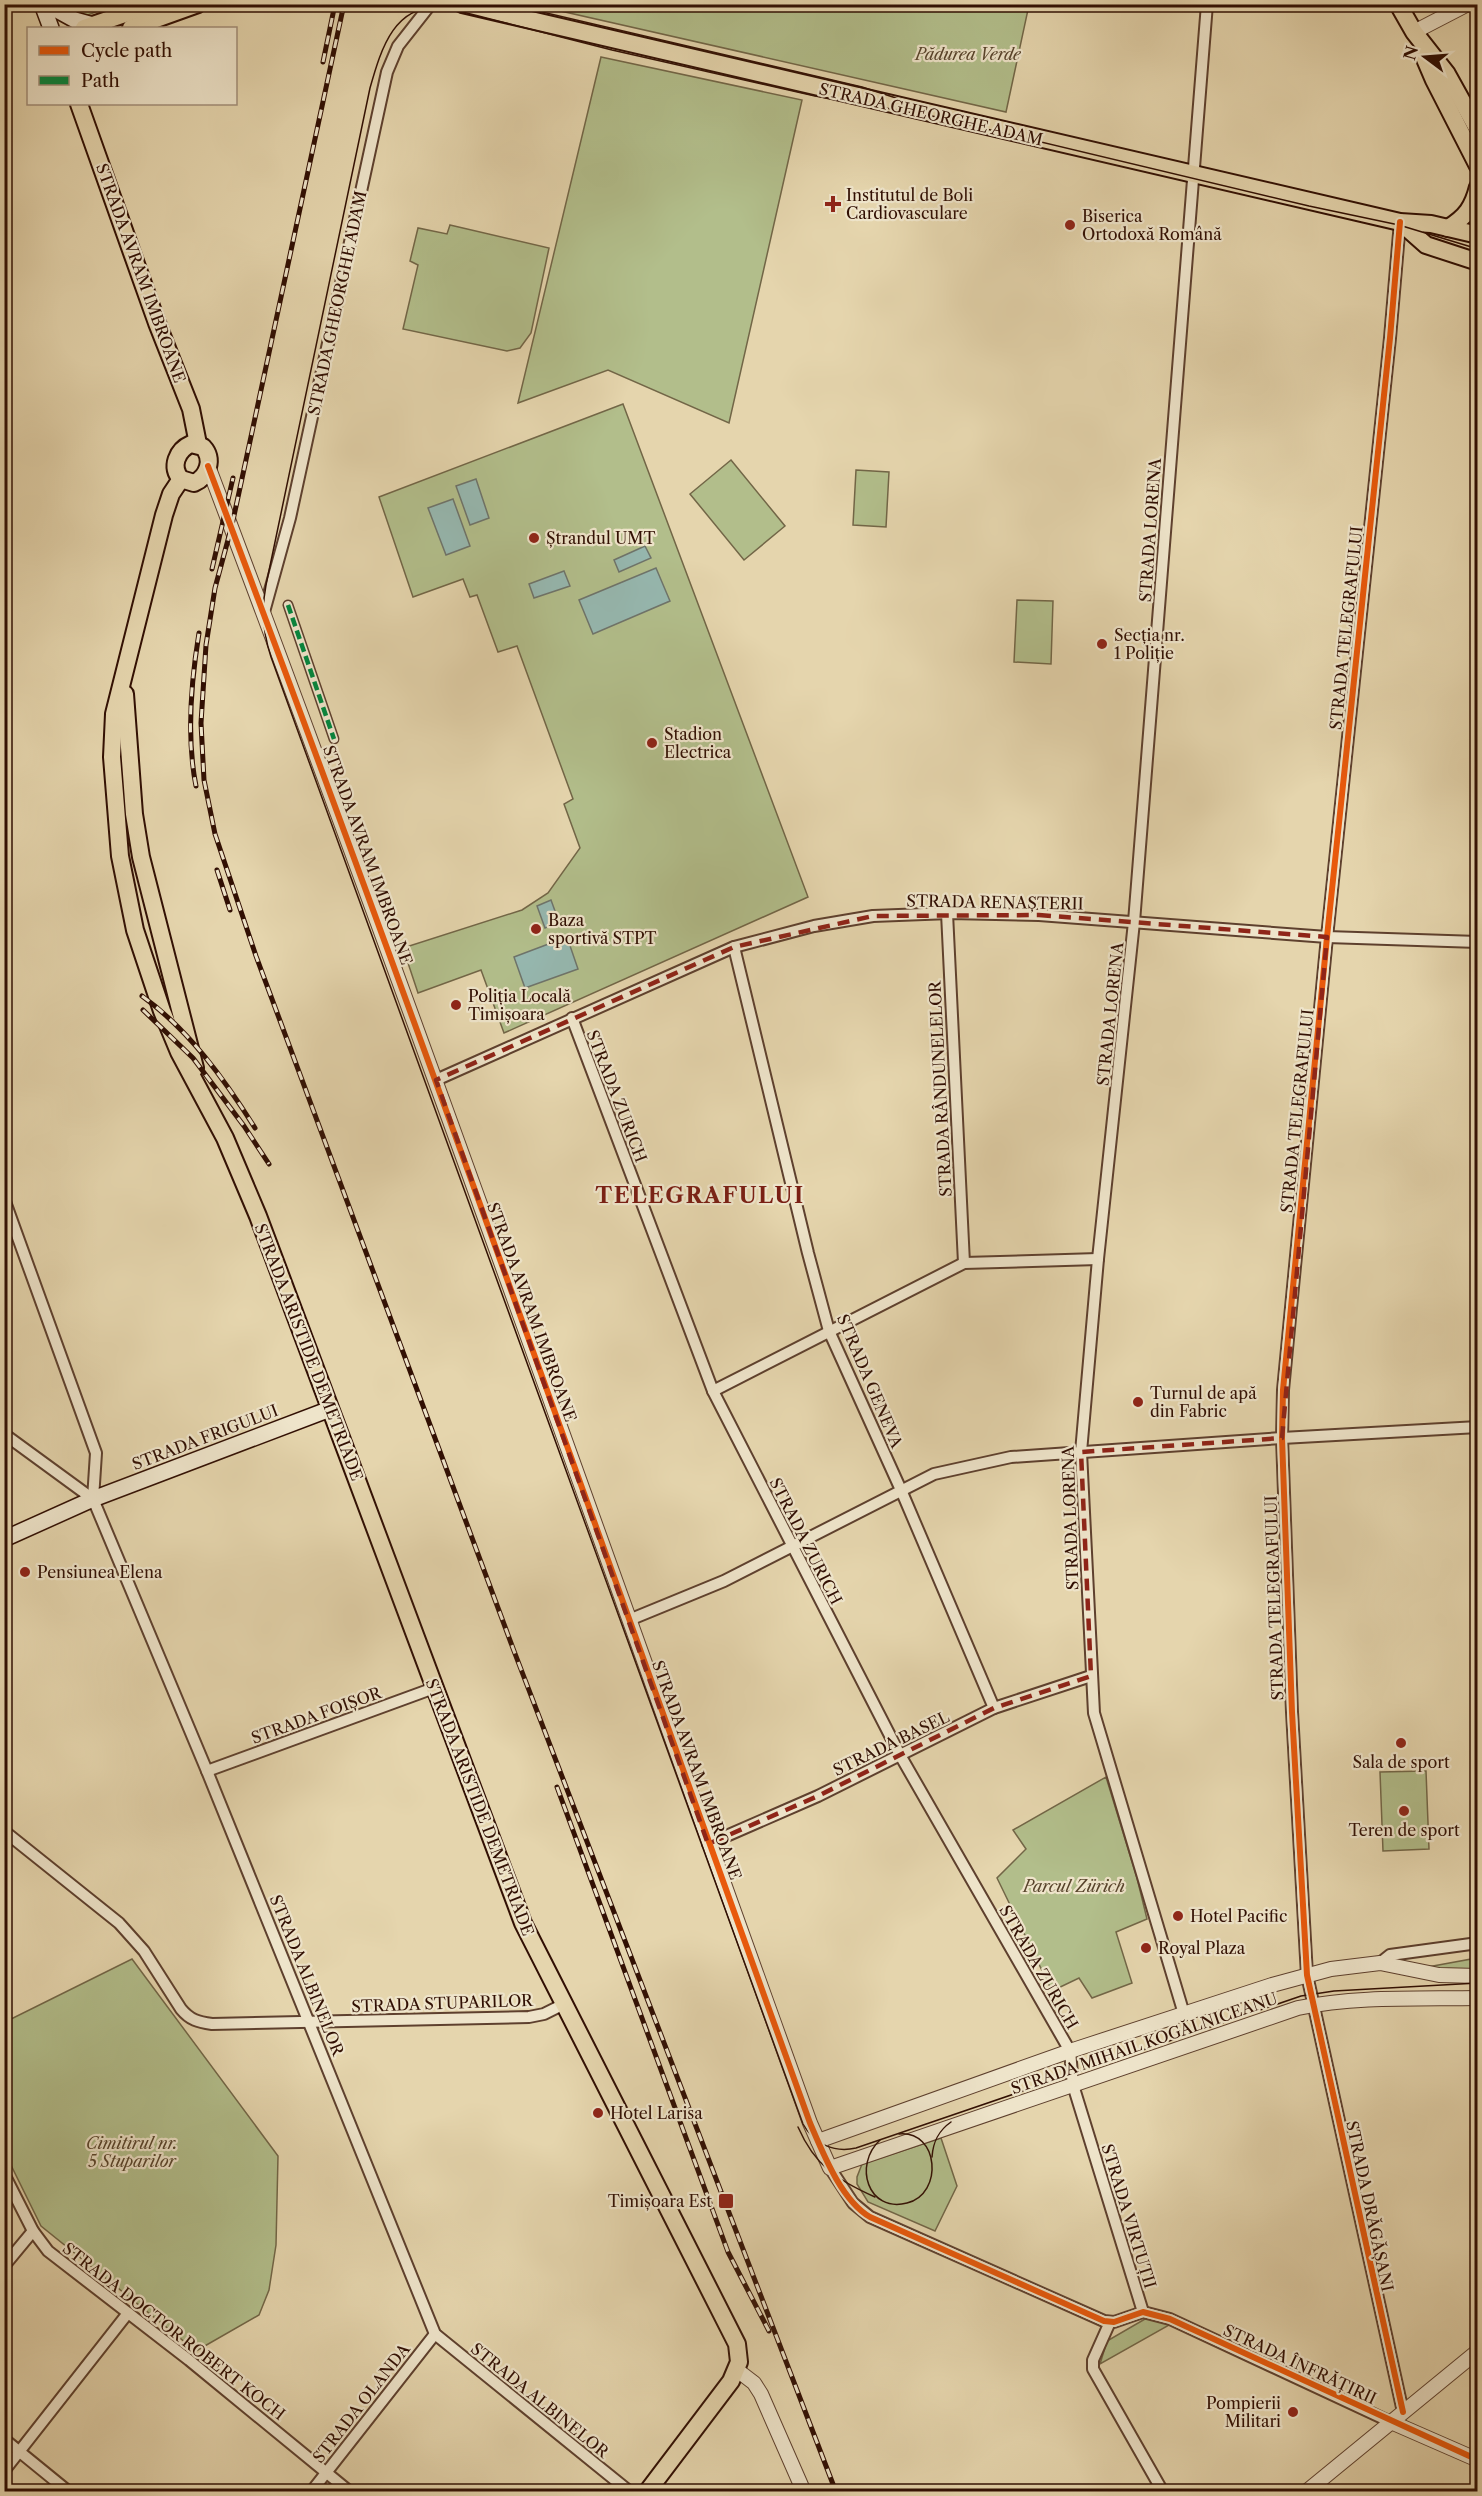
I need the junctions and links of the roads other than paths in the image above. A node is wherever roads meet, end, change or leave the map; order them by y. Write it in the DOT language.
graph roads {
  1 [pos="44,4"];
  2 [pos="154,4"];
  3 [pos="198,4"];
  4 [pos="431,4"];
  5 [pos="462,4"];
  6 [pos="1207,4"];
  7 [pos="1398,4"];
  8 [pos="1468,4"];
  9 [pos="51,27"];
  10 [pos="88,27"];
  11 [pos="134,27"];
  12 [pos="1414,32"];
  13 [pos="79,105"];
  14 [pos="1478,130"];
  15 [pos="1478,166"];
  16 [pos="1192,175"];
  17 [pos="1478,187"];
  18 [pos="1400,222"];
  19 [pos="1448,228"];
  20 [pos="1478,235"];
  21 [pos="1478,262"];
  22 [pos="198,444"];
  23 [pos="208,466"];
  24 [pos="181,478"];
  25 [pos="198,481"];
  26 [pos="219,495"];
  27 [pos="288,605"];
  28 [pos="264,612"];
  29 [pos="334,739"];
  30 [pos="947,913"];
  31 [pos="1134,922"];
  32 [pos="1327,937"];
  33 [pos="1478,942"];
  34 [pos="734,947"];
  35 [pos="572,1018"];
  36 [pos="436,1080"];
  37 [pos="4,1199"];
  38 [pos="1098,1259"];
  39 [pos="964,1263"];
  40 [pos="829,1331"];
  41 [pos="713,1391"];
  42 [pos="330,1409"];
  43 [pos="1478,1427"];
  44 [pos="4,1434"];
  45 [pos="1282,1438"];
  46 [pos="1081,1452"];
  47 [pos="901,1490"];
  48 [pos="93,1499"];
  49 [pos="4,1539"];
  50 [pos="792,1548"];
  51 [pos="629,1620"];
  52 [pos="1091,1676"];
  53 [pos="434,1688"];
  54 [pos="994,1708"];
  55 [pos="900,1755"];
  56 [pos="207,1771"];
  57 [pos="4,1831"];
  58 [pos="708,1844"];
  59 [pos="1478,1943"];
  60 [pos="1380,1963"];
  61 [pos="1307,1975"];
  62 [pos="1478,1976"];
  63 [pos="1478,1998"];
  64 [pos="564,2004"];
  65 [pos="1313,2006"];
  66 [pos="1184,2014"];
  67 [pos="310,2023"];
  68 [pos="1070,2051"];
  69 [pos="1073,2085"];
  70 [pos="818,2141"];
  71 [pos="830,2168"];
  72 [pos="4,2174"];
  73 [pos="33,2231"];
  74 [pos="4,2266"];
  75 [pos="1143,2312"];
  76 [pos="128,2313"];
  77 [pos="1110,2322"];
  78 [pos="435,2334"];
  79 [pos="1478,2350"];
  80 [pos="737,2370"];
  81 [pos="1403,2412"];
  82 [pos="1391,2422"];
  83 [pos="4,2439"];
  84 [pos="20,2452"];
  85 [pos="1478,2460"];
  86 [pos="4,2470"];
  87 [pos="326,2472"];
  88 [pos="69,2492"];
  89 [pos="311,2492"];
  90 [pos="350,2492"];
  91 [pos="630,2492"];
  92 [pos="647,2492"];
  93 [pos="804,2492"];
  94 [pos="1163,2492"];
  95 [pos="1306,2492"];
  1 -- 9 [label="main road"];
  1 -- 10 [label="main road"];
  2 -- 10 [label="main road"];
  3 -- 11 [label="main road"];
  4 -- 28 [label="street, STRADA GHEORGHE ADAM"];
  5 -- 16 [label="main road, STRADA GHEORGHE ADAM"];
  6 -- 16 [label="street, STRADA LORENA"];
  7 -- 12 [label="main road"];
  8 -- 12 [label="street"];
  12 -- 14 [label="main road"];
  12 -- 15 [label="main road"];
  13 -- 22 [label="main road, STRADA AVRAM IMBROANE"];
  16 -- 18 [label="main road, STRADA GHEORGHE ADAM"];
  16 -- 31 [label="street, STRADA LORENA"];
  17 -- 19 [label="main road"];
  18 -- 19 [label="main road, STRADA GHEORGHE ADAM"];
  18 -- 21 [label="main road, STRADA GHEORGHE ADAM"];
  18 -- 32 [label="street, STRADA TELEGRAFULUI"];
  19 -- 20 [label="main road, STRADA GHEORGHE ADAM"];
  22 -- 23 [label="main road"];
  22 -- 24 [label="main road"];
  23 -- 25 [label="main road"];
  23 -- 26 [label="street, STRADA AVRAM IMBROANE"];
  24 -- 25 [label="main road"];
  24 -- 42 [label="main road, STRADA ARISTIDE DEMETRIADE"];
  25 -- 26 [label="street"];
  26 -- 28 [label="street, STRADA AVRAM IMBROANE"];
  27 -- 29 [label="street"];
  28 -- 36 [label="street, STRADA AVRAM IMBROANE"];
  30 -- 31 [label="street, STRADA RENAȘTERII"];
  30 -- 34 [label="street, STRADA RENAȘTERII"];
  30 -- 39 [label="street, STRADA RÂNDUNELELOR"];
  31 -- 32 [label="street, STRADA RENAȘTERII"];
  31 -- 38 [label="street, STRADA LORENA"];
  32 -- 33 [label="street, STRADA RENAȘTERII"];
  32 -- 45 [label="street, STRADA TELEGRAFULUI"];
  34 -- 35 [label="street, STRADA RENAȘTERII"];
  34 -- 40 [label="street, STRADA GENEVA"];
  35 -- 36 [label="street, STRADA RENAȘTERII"];
  35 -- 41 [label="street, STRADA ZURICH"];
  36 -- 51 [label="street, STRADA AVRAM IMBROANE"];
  37 -- 48 [label="street"];
  38 -- 39 [label="street"];
  38 -- 46 [label="street, STRADA LORENA"];
  39 -- 40 [label="street"];
  40 -- 41 [label="street"];
  40 -- 47 [label="street, STRADA GENEVA"];
  41 -- 50 [label="street, STRADA ZURICH"];
  42 -- 48 [label="main road, STRADA FRIGULUI"];
  42 -- 53 [label="main road, STRADA ARISTIDE DEMETRIADE"];
  43 -- 45 [label="street"];
  44 -- 48 [label="street"];
  45 -- 46 [label="street"];
  45 -- 61 [label="street, STRADA TELEGRAFULUI"];
  46 -- 47 [label="street"];
  46 -- 52 [label="street, STRADA LORENA"];
  47 -- 50 [label="street"];
  47 -- 54 [label="street, STRADA GENEVA"];
  48 -- 49 [label="main road, STRADA FRIGULUI"];
  48 -- 56 [label="street, STRADA ALBINELOR"];
  50 -- 51 [label="street"];
  50 -- 55 [label="street, STRADA ZURICH"];
  51 -- 58 [label="street, STRADA AVRAM IMBROANE"];
  52 -- 54 [label="street, STRADA BASEL"];
  52 -- 66 [label="street, STRADA LORENA"];
  53 -- 56 [label="street, STRADA FOIȘOR"];
  53 -- 64 [label="main road, STRADA ARISTIDE DEMETRIADE"];
  54 -- 55 [label="street, STRADA BASEL"];
  55 -- 58 [label="street, STRADA BASEL"];
  55 -- 68 [label="street, STRADA ZURICH"];
  56 -- 67 [label="street, STRADA ALBINELOR"];
  57 -- 67 [label="street, STRADA STUPARILOR"];
  58 -- 70 [label="street, STRADA AVRAM IMBROANE"];
  59 -- 60 [label="street, STRADA MIHAIL KOGĂLNICEANU"];
  60 -- 61 [label="street, STRADA MIHAIL KOGĂLNICEANU"];
  60 -- 62 [label="street, STRADA MIHAIL KOGĂLNICEANU"];
  61 -- 65 [label="street, STRADA TELEGRAFULUI"];
  61 -- 66 [label="street, STRADA MIHAIL KOGĂLNICEANU"];
  63 -- 65 [label="street, STRADA MIHAIL KOGĂLNICEANU"];
  64 -- 67 [label="street, STRADA STUPARILOR"];
  64 -- 80 [label="main road, STRADA ARISTIDE DEMETRIADE"];
  65 -- 69 [label="street, STRADA MIHAIL KOGĂLNICEANU"];
  65 -- 81 [label="street, STRADA DRĂGĂȘANI"];
  66 -- 68 [label="street, STRADA MIHAIL KOGĂLNICEANU"];
  67 -- 78 [label="street, STRADA ALBINELOR"];
  68 -- 69 [label="street, STRADA VIRTUȚII"];
  68 -- 70 [label="street, STRADA MIHAIL KOGĂLNICEANU"];
  69 -- 71 [label="street, STRADA MIHAIL KOGĂLNICEANU"];
  69 -- 75 [label="street, STRADA VIRTUȚII"];
  70 -- 71 [label="street, STRADA AVRAM IMBROANE"];
  71 -- 77 [label="street"];
  72 -- 73 [label="street, STRADA DOCTOR ROBERT KOCH"];
  73 -- 74 [label="street"];
  73 -- 76 [label="street, STRADA DOCTOR ROBERT KOCH"];
  75 -- 77 [label="street, STRADA VIRTUȚII"];
  75 -- 82 [label="street, STRADA ÎNFRĂȚIRII"];
  76 -- 84 [label="street"];
  76 -- 87 [label="street, STRADA DOCTOR ROBERT KOCH"];
  77 -- 94 [label="street"];
  78 -- 87 [label="street, STRADA OLANDA"];
  78 -- 91 [label="street, STRADA ALBINELOR"];
  79 -- 81 [label="street"];
  80 -- 92 [label="main road"];
  80 -- 93 [label="street"];
  81 -- 82 [label="street"];
  82 -- 85 [label="street, STRADA ÎNFRĂȚIRII"];
  82 -- 95 [label="street"];
  83 -- 84 [label="street"];
  84 -- 86 [label="street"];
  84 -- 88 [label="street"];
  87 -- 89 [label="street, STRADA OLANDA"];
  87 -- 90 [label="street, STRADA DOCTOR ROBERT KOCH"];
}
